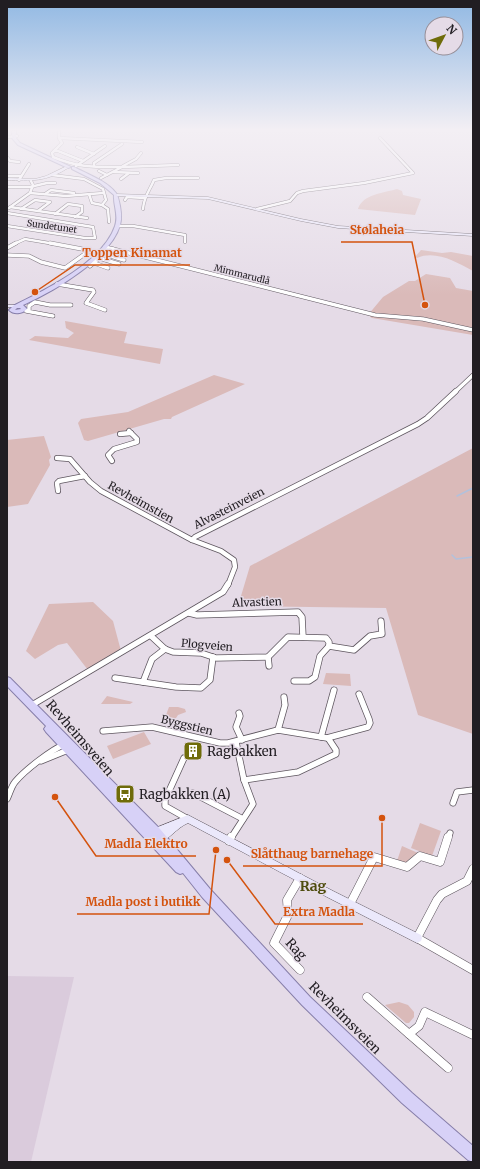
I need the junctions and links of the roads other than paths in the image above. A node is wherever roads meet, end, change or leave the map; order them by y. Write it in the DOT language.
graph roads {
  1 [pos="95,185"];
  2 [pos="37,186"];
  3 [pos="96,186"];
  4 [pos="105,186"];
  5 [pos="151,186"];
  6 [pos="345,186"];
  7 [pos="9,187"];
  8 [pos="32,187"];
  9 [pos="7,192"];
  10 [pos="30,192"];
  11 [pos="103,193"];
  12 [pos="45,194"];
  13 [pos="90,194"];
  14 [pos="150,194"];
  15 [pos="54,195"];
  16 [pos="72,195"];
  17 [pos="115,196"];
  18 [pos="144,197"];
  19 [pos="125,200"];
  20 [pos="45,202"];
  21 [pos="102,205"];
  22 [pos="10,207"];
  23 [pos="21,209"];
  24 [pos="143,209"];
  25 [pos="257,209"];
  26 [pos="7,210"];
  27 [pos="38,211"];
  28 [pos="7,213"];
  29 [pos="55,214"];
  30 [pos="75,216"];
  31 [pos="87,218"];
  32 [pos="109,222"];
  33 [pos="7,226"];
  34 [pos="118,226"];
  35 [pos="473,235"];
  36 [pos="184,242"];
  37 [pos="105,247"];
  38 [pos="7,248"];
  39 [pos="82,249"];
  40 [pos="113,249"];
  41 [pos="89,252"];
  42 [pos="7,254"];
  43 [pos="104,254"];
  44 [pos="99,258"];
  45 [pos="124,260"];
  46 [pos="94,262"];
  47 [pos="119,264"];
  48 [pos="90,266"];
  49 [pos="108,268"];
  50 [pos="56,284"];
  51 [pos="71,305"];
  52 [pos="15,310"];
  53 [pos="105,310"];
  54 [pos="53,316"];
  55 [pos="473,330"];
  56 [pos="473,375"];
  57 [pos="120,434"];
  58 [pos="57,458"];
  59 [pos="112,461"];
  60 [pos="84,476"];
  61 [pos="58,491"];
  62 [pos="192,540"];
  63 [pos="189,613"];
  64 [pos="380,621"];
  65 [pos="151,636"];
  66 [pos="303,637"];
  67 [pos="329,646"];
  68 [pos="165,649"];
  69 [pos="213,657"];
  70 [pos="268,657"];
  71 [pos="269,666"];
  72 [pos="115,678"];
  73 [pos="7,680"];
  74 [pos="294,681"];
  75 [pos="143,682"];
  76 [pos="334,690"];
  77 [pos="359,694"];
  78 [pos="284,697"];
  79 [pos="32,705"];
  80 [pos="239,712"];
  81 [pos="278,730"];
  82 [pos="103,731"];
  83 [pos="321,737"];
  84 [pos="328,738"];
  85 [pos="239,741"];
  86 [pos="66,746"];
  87 [pos="184,758"];
  88 [pos="244,780"];
  89 [pos="473,790"];
  90 [pos="194,793"];
  91 [pos="7,799"];
  92 [pos="453,803"];
  93 [pos="243,818"];
  94 [pos="184,820"];
  95 [pos="450,833"];
  96 [pos="157,837"];
  97 [pos="229,841"];
  98 [pos="473,869"];
  99 [pos="300,878"];
  100 [pos="470,882"];
  101 [pos="350,904"];
  102 [pos="417,938"];
  103 [pos="300,970"];
  104 [pos="473,970"];
  105 [pos="367,997"];
  106 [pos="410,1034"];
  107 [pos="473,1035"];
  108 [pos="448,1068"];
  109 [pos="473,1155"];
  1 -- 13 [label="street"];
  2 -- 8 [label="street"];
  3 -- 11 [label="street"];
  4 -- 17 [label="main road"];
  5 -- 14 [label="street"];
  6 -- 25 [label="street"];
  7 -- 8 [label="street"];
  7 -- 9 [label="street"];
  8 -- 10 [label="street"];
  10 -- 12 [label="street"];
  10 -- 22 [label="street"];
  11 -- 13 [label="street"];
  11 -- 21 [label="street"];
  12 -- 15 [label="street"];
  12 -- 16 [label="street"];
  13 -- 16 [label="street"];
  13 -- 21 [label="street"];
  14 -- 18 [label="street"];
  14 -- 25 [label="street"];
  15 -- 16 [label="street"];
  15 -- 20 [label="street"];
  17 -- 18 [label="street"];
  17 -- 34 [label="main road"];
  18 -- 19 [label="street"];
  18 -- 24 [label="street"];
  20 -- 23 [label="street"];
  20 -- 27 [label="street"];
  21 -- 32 [label="street"];
  22 -- 23 [label="street"];
  22 -- 26 [label="street"];
  23 -- 27 [label="street"];
  25 -- 35 [label="street"];
  27 -- 29 [label="street"];
  28 -- 33 [label="street, Sundetunet"];
  29 -- 30 [label="street"];
  29 -- 30 [label="street"];
  30 -- 31 [label="street"];
  34 -- 36 [label="street"];
  34 -- 37 [label="main road"];
  37 -- 40 [label="street, Mimmarudlå"];
  37 -- 50 [label="main road"];
  38 -- 39 [label="street"];
  40 -- 43 [label="street"];
  40 -- 55 [label="street, Mimmarudlå"];
  41 -- 42 [label="street"];
  43 -- 44 [label="street"];
  43 -- 45 [label="street"];
  44 -- 46 [label="street"];
  44 -- 47 [label="street"];
  46 -- 48 [label="street"];
  46 -- 49 [label="street"];
  50 -- 52 [label="main road"];
  50 -- 53 [label="street"];
  51 -- 52 [label="street"];
  52 -- 54 [label="street"];
  56 -- 62 [label="street, Alvasteinveien"];
  57 -- 59 [label="street"];
  58 -- 60 [label="street, Revheimstien"];
  60 -- 61 [label="street"];
  60 -- 62 [label="street, Revheimstien"];
  62 -- 63 [label="street, Alvasteinveien"];
  63 -- 65 [label="street, Alvasteinveien"];
  63 -- 66 [label="street, Alvastien"];
  64 -- 67 [label="street"];
  65 -- 68 [label="street, Plogveien"];
  65 -- 79 [label="street, Alvasteinveien"];
  66 -- 67 [label="street"];
  66 -- 70 [label="street"];
  67 -- 74 [label="street"];
  68 -- 69 [label="street, Plogveien"];
  68 -- 75 [label="street"];
  69 -- 70 [label="street, Plogveien"];
  69 -- 75 [label="street"];
  70 -- 71 [label="street"];
  72 -- 75 [label="street"];
  73 -- 79 [label="main road, Revheimsveien"];
  76 -- 83 [label="street"];
  77 -- 84 [label="street, Byggstien"];
  78 -- 81 [label="street"];
  79 -- 86 [label="main road, Revheimsveien"];
  80 -- 85 [label="street"];
  81 -- 83 [label="street, Byggstien"];
  81 -- 85 [label="street, Byggstien"];
  82 -- 85 [label="street, Byggstien"];
  83 -- 84 [label="street, Byggstien"];
  84 -- 88 [label="street"];
  85 -- 88 [label="street"];
  86 -- 91 [label="street"];
  86 -- 96 [label="main road, Revheimsveien"];
  87 -- 94 [label="street"];
  88 -- 93 [label="street"];
  89 -- 92 [label="street"];
  90 -- 93 [label="street"];
  93 -- 97 [label="street"];
  94 -- 96 [label="street"];
  94 -- 97 [label="street"];
  95 -- 101 [label="street"];
  96 -- 109 [label="main road, Revheimsveien"];
  97 -- 99 [label="street"];
  98 -- 100 [label="street"];
  99 -- 101 [label="street"];
  99 -- 103 [label="street, Rag"];
  100 -- 102 [label="street"];
  101 -- 102 [label="street"];
  102 -- 104 [label="street"];
  105 -- 106 [label="street"];
  106 -- 107 [label="street"];
  106 -- 108 [label="street"];
}
